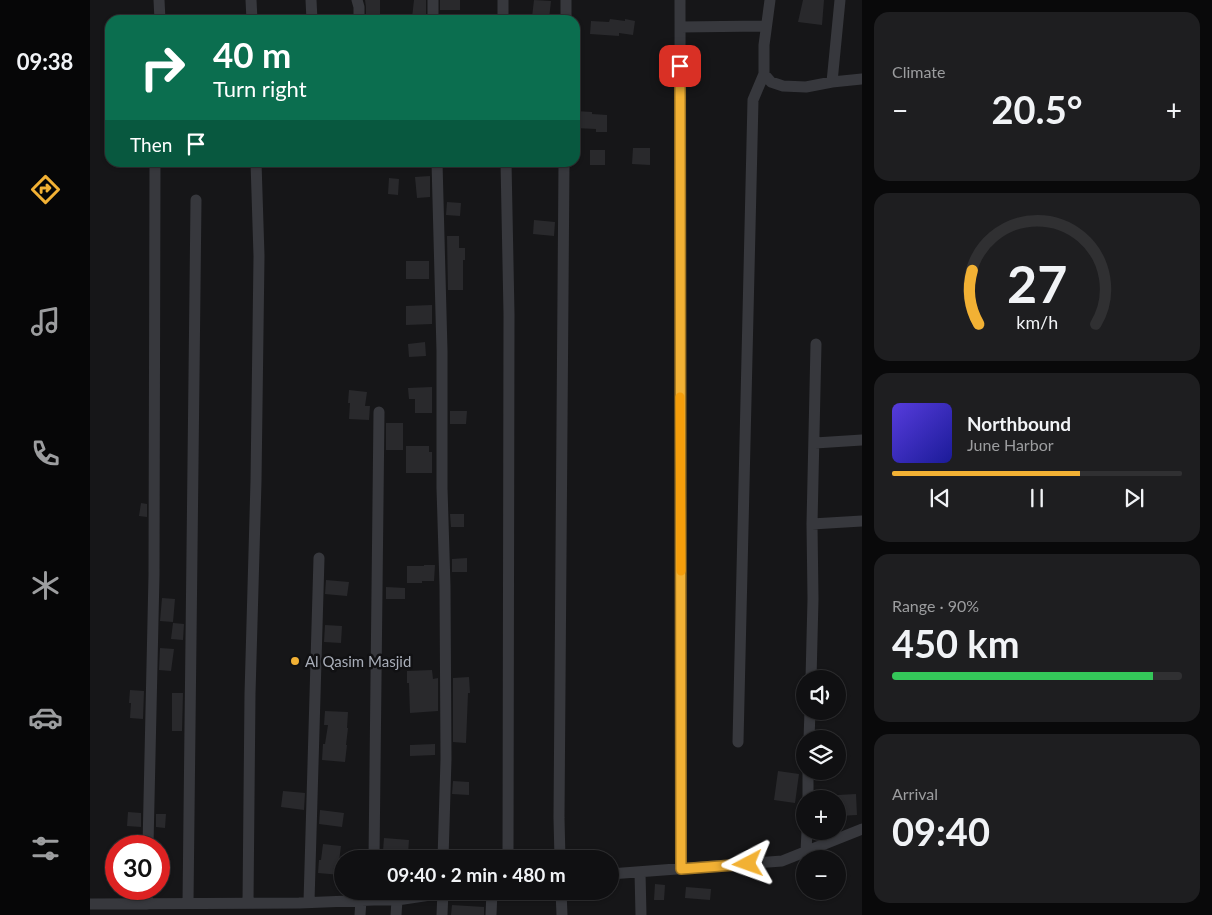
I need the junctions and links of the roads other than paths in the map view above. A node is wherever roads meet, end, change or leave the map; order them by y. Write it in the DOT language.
graph roads {
  1 [pos="159,0"];
  2 [pos="251,0"];
  3 [pos="311,0"];
  4 [pos="357,0"];
  5 [pos="433,0"];
  6 [pos="502,0"];
  7 [pos="566,0"];
  8 [pos="680,0"];
  9 [pos="770,0"];
  10 [pos="840,0"];
  11 [pos="160,15"];
  12 [pos="252,15"];
  13 [pos="312,15"];
  14 [pos="359,15"];
  15 [pos="433,15"];
  16 [pos="503,15"];
  17 [pos="566,15"];
  18 [pos="766,26"];
  19 [pos="680,27"];
  20 [pos="764,74"];
  21 [pos="862,79"];
  22 [pos="832,82"];
  23 [pos="155,167"];
  24 [pos="256,167"];
  25 [pos="437,167"];
  26 [pos="506,167"];
  27 [pos="564,167"];
  28 [pos="196,200"];
  29 [pos="816,344"];
  30 [pos="379,412"];
  31 [pos="862,440"];
  32 [pos="815,444"];
  33 [pos="862,521"];
  34 [pos="812,524"];
  35 [pos="319,558"];
  36 [pos="811,670"];
  37 [pos="738,742"];
  38 [pos="862,829"];
  39 [pos="148,835"];
  40 [pos="374,850"];
  41 [pos="444,850"];
  42 [pos="508,850"];
  43 [pos="560,850"];
  44 [pos="809,850"];
  45 [pos="796,855"];
  46 [pos="681,869"];
  47 [pos="640,872"];
  48 [pos="619,873"];
  49 [pos="147,900"];
  50 [pos="361,900"];
  51 [pos="397,900"];
  52 [pos="443,900"];
  53 [pos="492,900"];
  54 [pos="561,900"];
  55 [pos="309,902"];
  56 [pos="188,903"];
  57 [pos="248,903"];
  58 [pos="90,904"];
  59 [pos="147,904"];
  60 [pos="170,909"];
  61 [pos="360,915"];
  62 [pos="396,915"];
  63 [pos="442,915"];
  64 [pos="491,915"];
  65 [pos="562,915"];
  66 [pos="642,915"];
  1 -- 11 [label="street"];
  2 -- 12 [label="street"];
  3 -- 13 [label="street"];
  4 -- 14 [label="street"];
  5 -- 15 [label="street"];
  6 -- 16 [label="street"];
  7 -- 17 [label="street"];
  8 -- 19 [label="street"];
  9 -- 18 [label="street"];
  10 -- 22 [label="street"];
  18 -- 19 [label="street"];
  18 -- 20 [label="street"];
  19 -- 46 [label="street"];
  20 -- 22 [label="street"];
  20 -- 37 [label="street"];
  21 -- 22 [label="street"];
  23 -- 39 [label="street"];
  24 -- 57 [label="street"];
  25 -- 41 [label="street"];
  26 -- 42 [label="street"];
  27 -- 43 [label="street"];
  28 -- 56 [label="street"];
  29 -- 32 [label="street"];
  30 -- 40 [label="street"];
  31 -- 32 [label="street"];
  32 -- 34 [label="street"];
  33 -- 34 [label="street"];
  34 -- 36 [label="street"];
  35 -- 55 [label="street"];
  38 -- 44 [label="street"];
  45 -- 46 [label="street"];
  46 -- 47 [label="street"];
  47 -- 48 [label="street"];
  47 -- 66 [label="street"];
  49 -- 59 [label="street"];
  50 -- 55 [label="street"];
  50 -- 61 [label="street"];
  51 -- 62 [label="street"];
  52 -- 63 [label="street"];
  53 -- 64 [label="street"];
  54 -- 65 [label="street"];
  55 -- 57 [label="street"];
  56 -- 57 [label="street"];
  56 -- 60 [label="street"];
  58 -- 59 [label="street"];
  59 -- 60 [label="street"];
}
